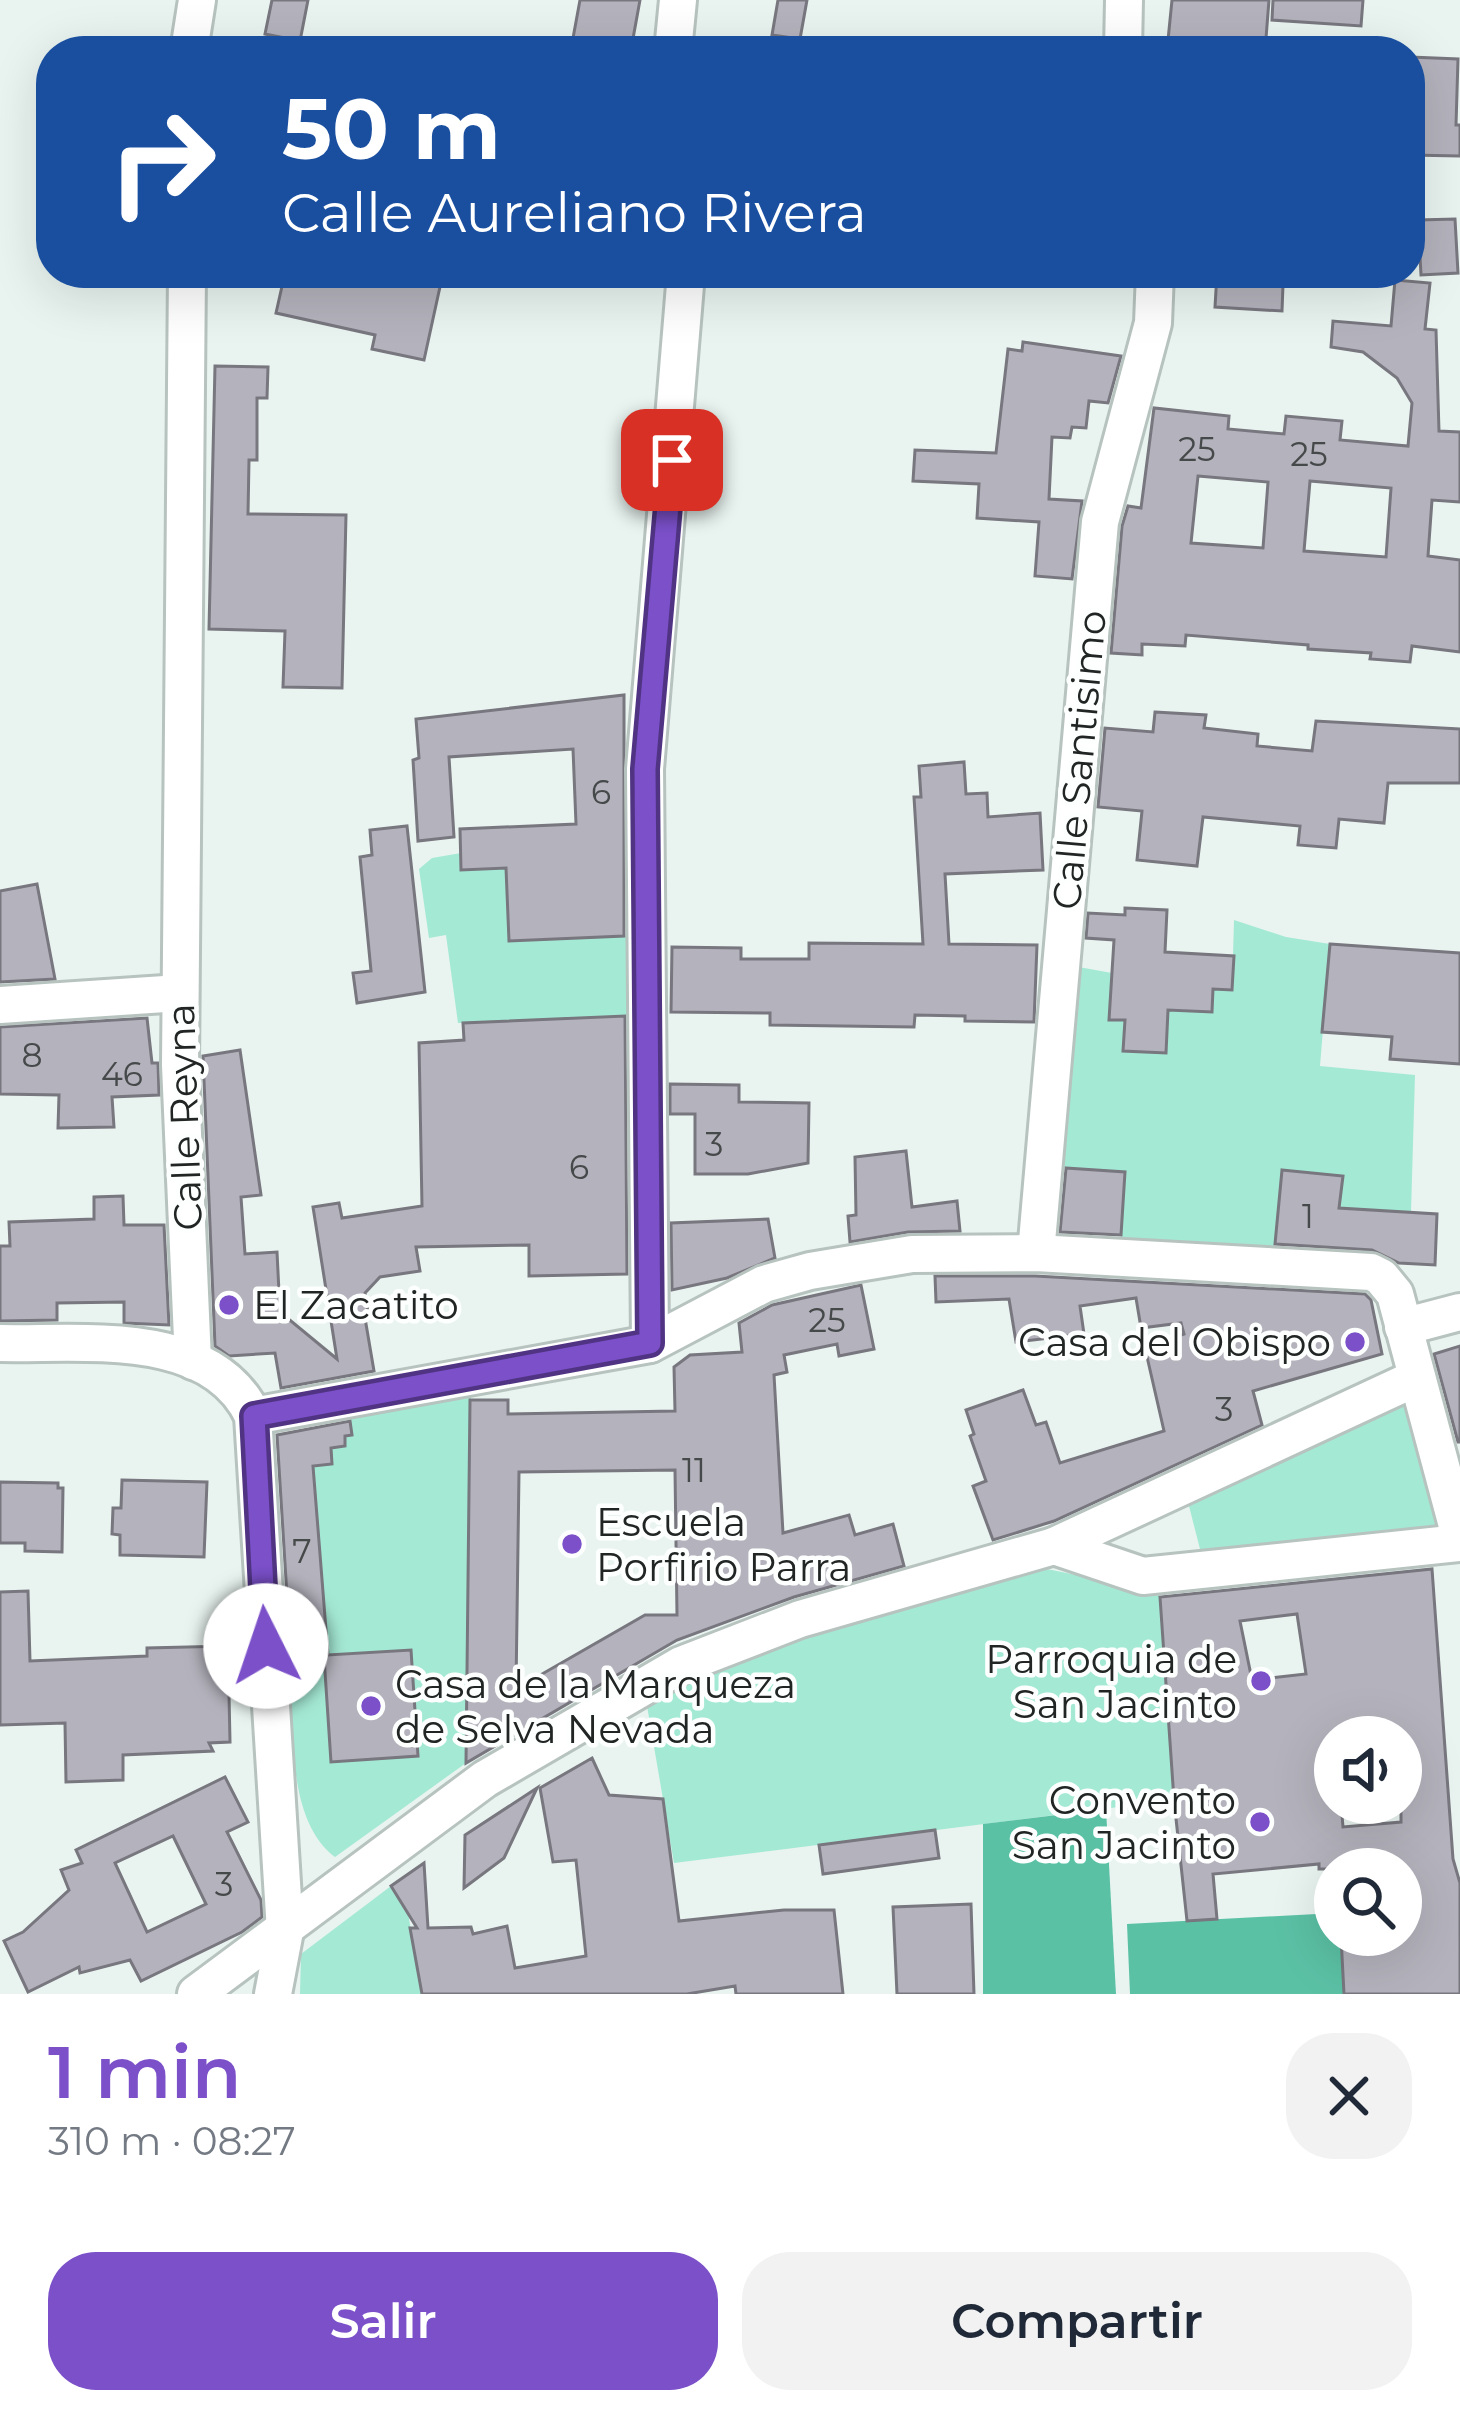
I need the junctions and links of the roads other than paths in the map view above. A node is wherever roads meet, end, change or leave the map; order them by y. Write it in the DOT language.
graph roads {
  1 [pos="197,0"];
  2 [pos="678,0"];
  3 [pos="1124,0"];
  4 [pos="191,36"];
  5 [pos="674,36"];
  6 [pos="1123,36"];
  7 [pos="187,288"];
  8 [pos="685,288"];
  9 [pos="1154,288"];
  10 [pos="180,993"];
  11 [pos="0,1005"];
  12 [pos="1036,1253"];
  13 [pos="1460,1312"];
  14 [pos="1403,1327"];
  15 [pos="0,1343"];
  16 [pos="650,1343"];
  17 [pos="193,1361"];
  18 [pos="1416,1378"];
  19 [pos="254,1416"];
  20 [pos="1460,1540"];
  21 [pos="1054,1546"];
  22 [pos="285,1930"];
  23 [pos="196,1994"];
  24 [pos="273,1994"];
  1 -- 4 [label="street"];
  2 -- 5 [label="street"];
  3 -- 6 [label="street"];
  7 -- 10 [label="street, Calle Reyna"];
  8 -- 16 [label="street"];
  9 -- 12 [label="street, Calle Santisimo"];
  10 -- 11 [label="street"];
  10 -- 17 [label="street, Calle Reyna"];
  12 -- 14 [label="street"];
  12 -- 16 [label="street"];
  13 -- 14 [label="street"];
  14 -- 18 [label="street"];
  15 -- 17 [label="street"];
  16 -- 19 [label="street"];
  17 -- 19 [label="street"];
  18 -- 20 [label="street"];
  18 -- 21 [label="street"];
  19 -- 22 [label="street"];
  20 -- 21 [label="street"];
  21 -- 22 [label="street"];
  22 -- 23 [label="street"];
  22 -- 24 [label="street"];
}
